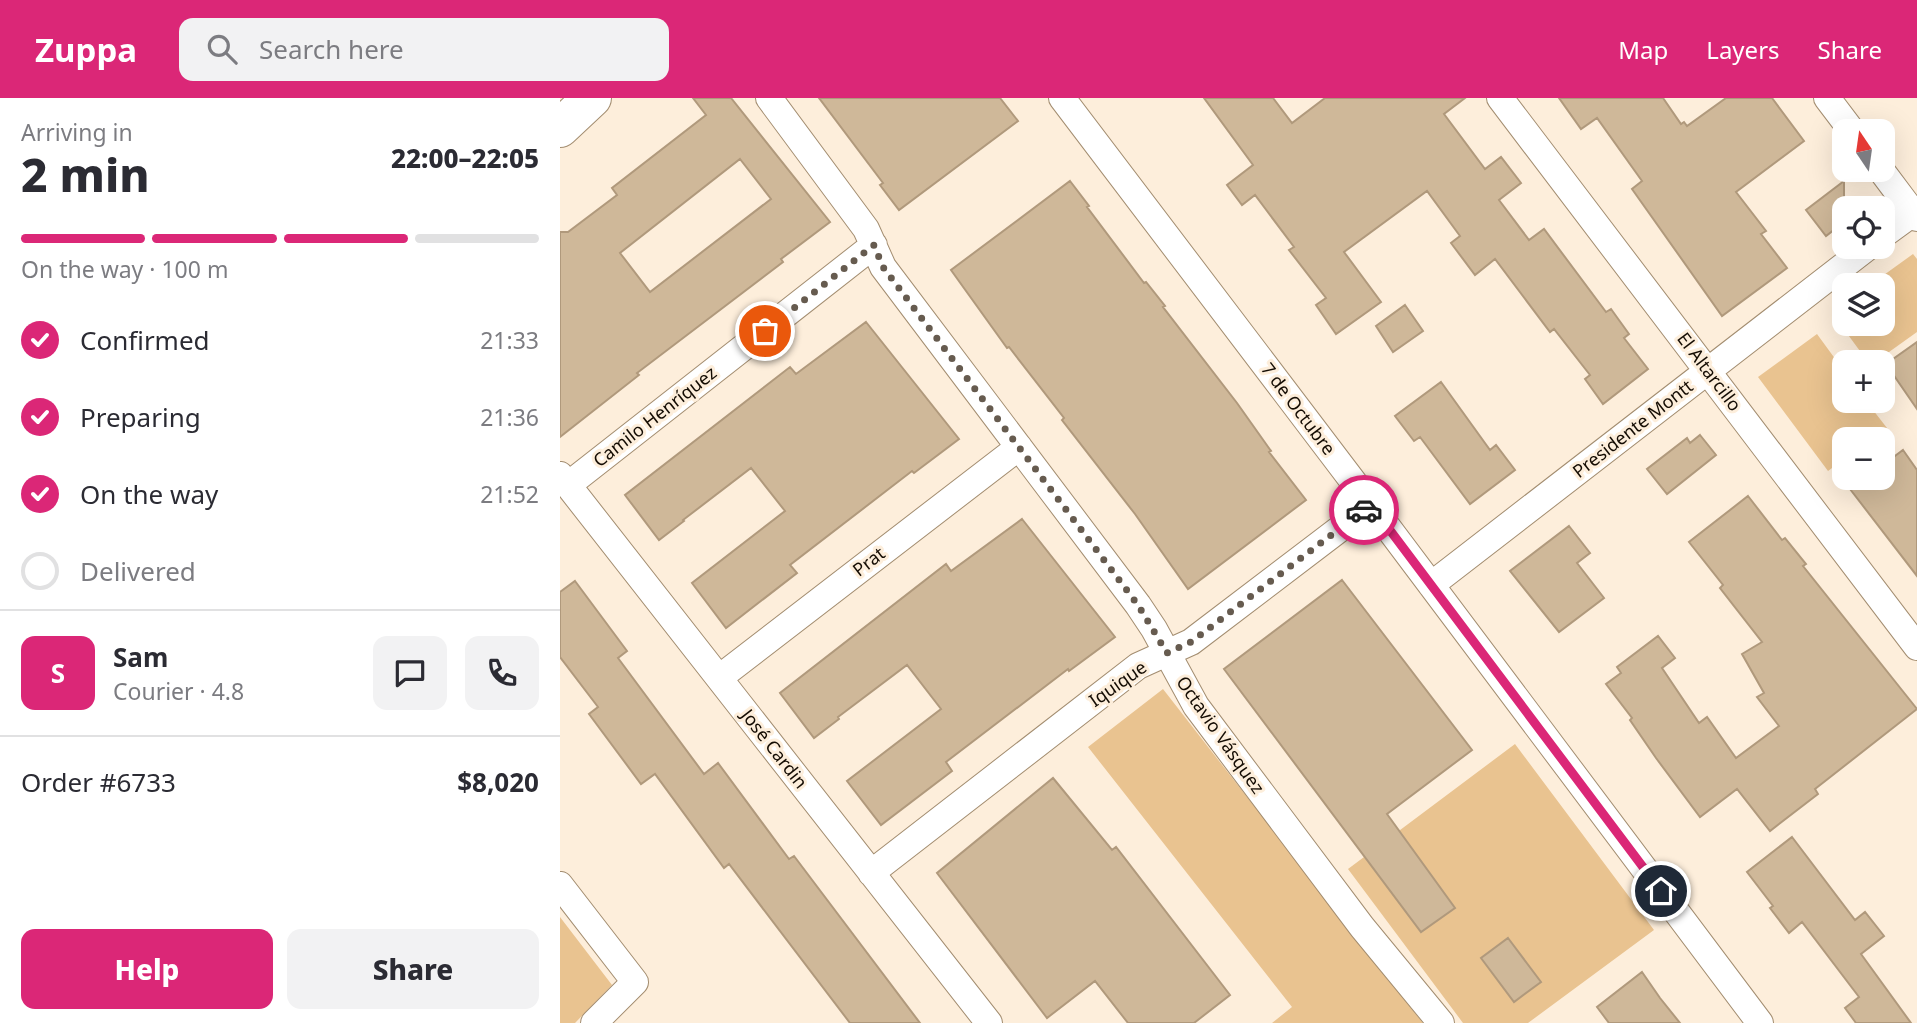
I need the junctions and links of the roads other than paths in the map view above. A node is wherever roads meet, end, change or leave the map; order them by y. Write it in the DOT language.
graph roads {
  1 [pos="592,98"];
  2 [pos="769,98"];
  3 [pos="1062,98"];
  4 [pos="1500,98"];
  5 [pos="1827,98"];
  6 [pos="1843,119"];
  7 [pos="560,128"];
  8 [pos="1891,182"];
  9 [pos="1916,214"];
  10 [pos="1895,227"];
  11 [pos="874,245"];
  12 [pos="1853,259"];
  13 [pos="1708,371"];
  14 [pos="1019,447"];
  15 [pos="564,480"];
  16 [pos="1371,505"];
  17 [pos="1431,585"];
  18 [pos="1917,648"];
  19 [pos="1167,653"];
  20 [pos="719,678"];
  21 [pos="871,873"];
  22 [pos="560,885"];
  23 [pos="594,1023"];
  24 [pos="989,1023"];
  25 [pos="1441,1023"];
  26 [pos="1760,1023"];
  1 -- 7 [label="street"];
  2 -- 11 [label="street, Octavio Vásquez"];
  3 -- 16 [label="street, 7 de Octubre"];
  4 -- 13 [label="street, El Altarcillo"];
  5 -- 6 [label="street"];
  8 -- 9 [label="street"];
  9 -- 10 [label="street"];
  11 -- 14 [label="street, Octavio Vásquez"];
  11 -- 15 [label="street, Camilo Henríquez"];
  12 -- 13 [label="street, Presidente Montt"];
  13 -- 17 [label="street, Presidente Montt"];
  13 -- 18 [label="street, El Altarcillo"];
  14 -- 19 [label="street, Octavio Vásquez"];
  14 -- 20 [label="street, Prat"];
  15 -- 20 [label="street, José Cardin"];
  16 -- 17 [label="street, 7 de Octubre"];
  16 -- 19 [label="street, Iquique"];
  17 -- 26 [label="street, 7 de Octubre"];
  19 -- 21 [label="street, Iquique"];
  19 -- 25 [label="street, Octavio Vásquez"];
  20 -- 21 [label="street, José Cardin"];
  21 -- 24 [label="street, José Cardin"];
  22 -- 23 [label="street"];
}
